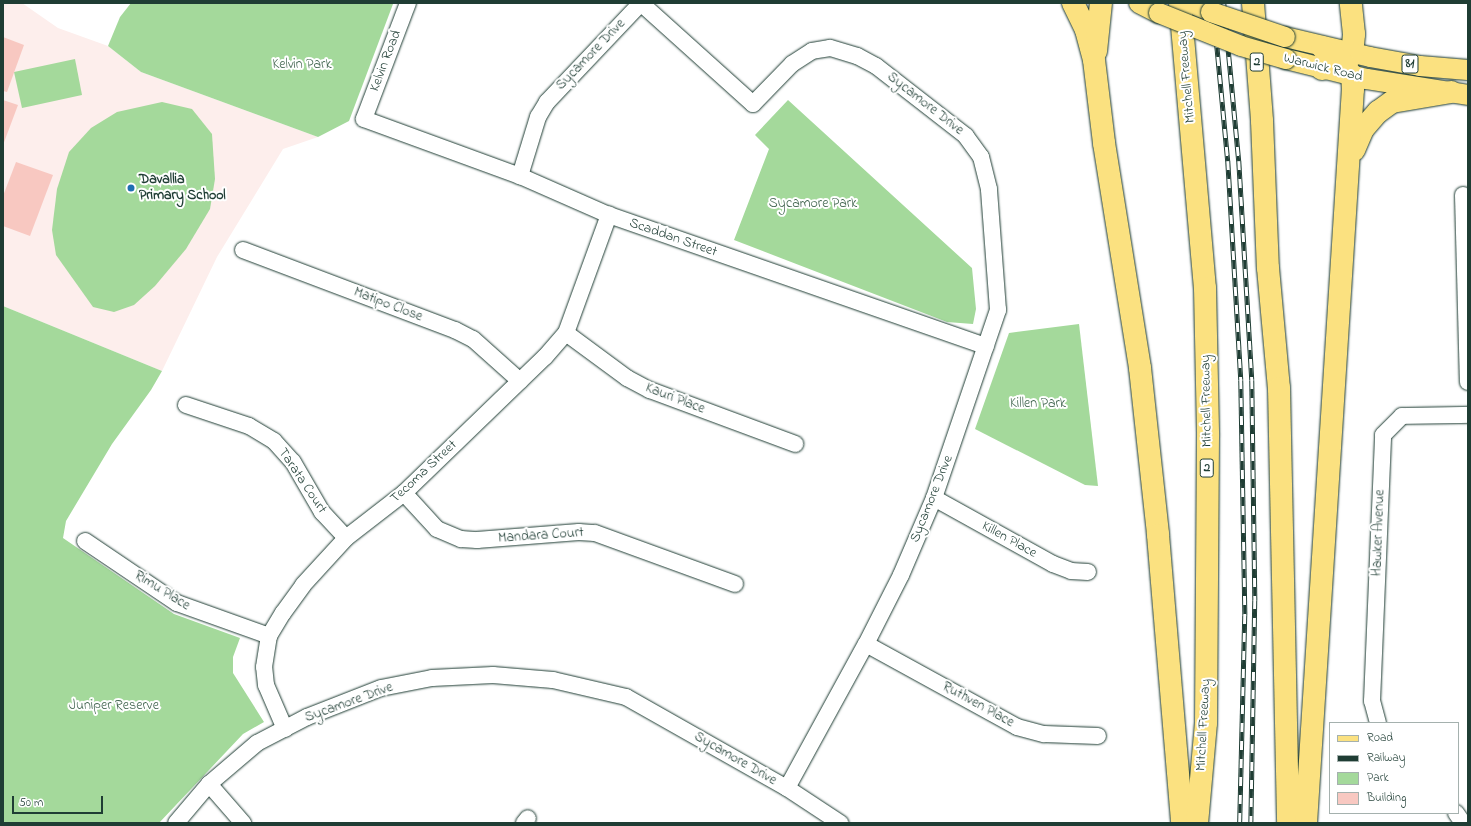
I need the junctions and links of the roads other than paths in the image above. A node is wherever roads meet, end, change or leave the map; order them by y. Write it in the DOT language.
graph roads {
  1 [pos="408,3"];
  2 [pos="641,3"];
  3 [pos="1073,3"];
  4 [pos="1101,3"];
  5 [pos="1139,3"];
  6 [pos="1180,3"];
  7 [pos="1191,3"];
  8 [pos="1252,3"];
  9 [pos="1351,3"];
  10 [pos="1322,47"];
  11 [pos="1094,60"];
  12 [pos="1349,65"];
  13 [pos="1322,69"];
  14 [pos="1468,70"];
  15 [pos="1459,93"];
  16 [pos="364,119"];
  17 [pos="1350,162"];
  18 [pos="520,176"];
  19 [pos="1463,195"];
  20 [pos="609,215"];
  21 [pos="243,250"];
  22 [pos="566,333"];
  23 [pos="986,346"];
  24 [pos="520,381"];
  25 [pos="1468,382"];
  26 [pos="186,405"];
  27 [pos="1468,415"];
  28 [pos="796,444"];
  29 [pos="404,493"];
  30 [pos="934,498"];
  31 [pos="346,538"];
  32 [pos="85,541"];
  33 [pos="1088,572"];
  34 [pos="735,584"];
  35 [pos="269,636"];
  36 [pos="866,644"];
  37 [pos="1378,722"];
  38 [pos="285,729"];
  39 [pos="1098,736"];
  40 [pos="209,784"];
  41 [pos="786,788"];
  42 [pos="1457,814"];
  43 [pos="176,823"];
  44 [pos="243,823"];
  45 [pos="840,823"];
  46 [pos="1182,823"];
  47 [pos="1197,823"];
  48 [pos="1288,823"];
  49 [pos="1306,823"];
  50 [pos="1464,823"];
  1 -- 16 [label="street, Kelvin Road"];
  2 -- 18 [label="street, Sycamore Drive"];
  2 -- 23 [label="street, Sycamore Drive"];
  3 -- 11 [label="highway"];
  4 -- 11 [label="highway"];
  5 -- 13 [label="main road, Warwick Road, bridge"];
  6 -- 47 [label="highway, Mitchell Freeway / 2"];
  7 -- 10 [label="main road, Warwick Road, bridge"];
  8 -- 48 [label="highway, 2"];
  9 -- 12 [label="highway"];
  10 -- 12 [label="highway"];
  11 -- 46 [label="highway"];
  12 -- 13 [label="highway"];
  12 -- 14 [label="main road, Warwick Road / 81"];
  12 -- 15 [label="main road, Warwick Road / 81"];
  12 -- 17 [label="highway"];
  15 -- 17 [label="highway"];
  16 -- 18 [label="street, Scaddan Street"];
  17 -- 49 [label="highway"];
  18 -- 20 [label="street, Scaddan Street"];
  19 -- 25 [label="street"];
  20 -- 22 [label="street, Tecoma Street"];
  20 -- 23 [label="street, Scaddan Street"];
  21 -- 24 [label="street, Matipo Close"];
  22 -- 24 [label="street, Tecoma Street"];
  22 -- 28 [label="street, Kauri Place"];
  23 -- 30 [label="street, Sycamore Drive"];
  24 -- 29 [label="street, Tecoma Street"];
  26 -- 31 [label="street, Tarata Court"];
  27 -- 37 [label="street, Hawker Avenue"];
  29 -- 31 [label="street, Tecoma Street"];
  29 -- 34 [label="street, Mandara Court"];
  30 -- 33 [label="street, Killen Place"];
  30 -- 36 [label="street, Sycamore Drive"];
  31 -- 35 [label="street, Tecoma Street"];
  32 -- 35 [label="street, Rimu Place"];
  35 -- 38 [label="street, Tecoma Street"];
  36 -- 39 [label="street, Ruthven Place"];
  36 -- 41 [label="street, Sycamore Drive"];
  38 -- 40 [label="street, Sycamore Drive"];
  38 -- 41 [label="street, Sycamore Drive"];
  40 -- 43 [label="street, Sycamore Drive"];
  40 -- 44 [label="street"];
  41 -- 45 [label="street"];
  42 -- 50 [label="street"];
}
